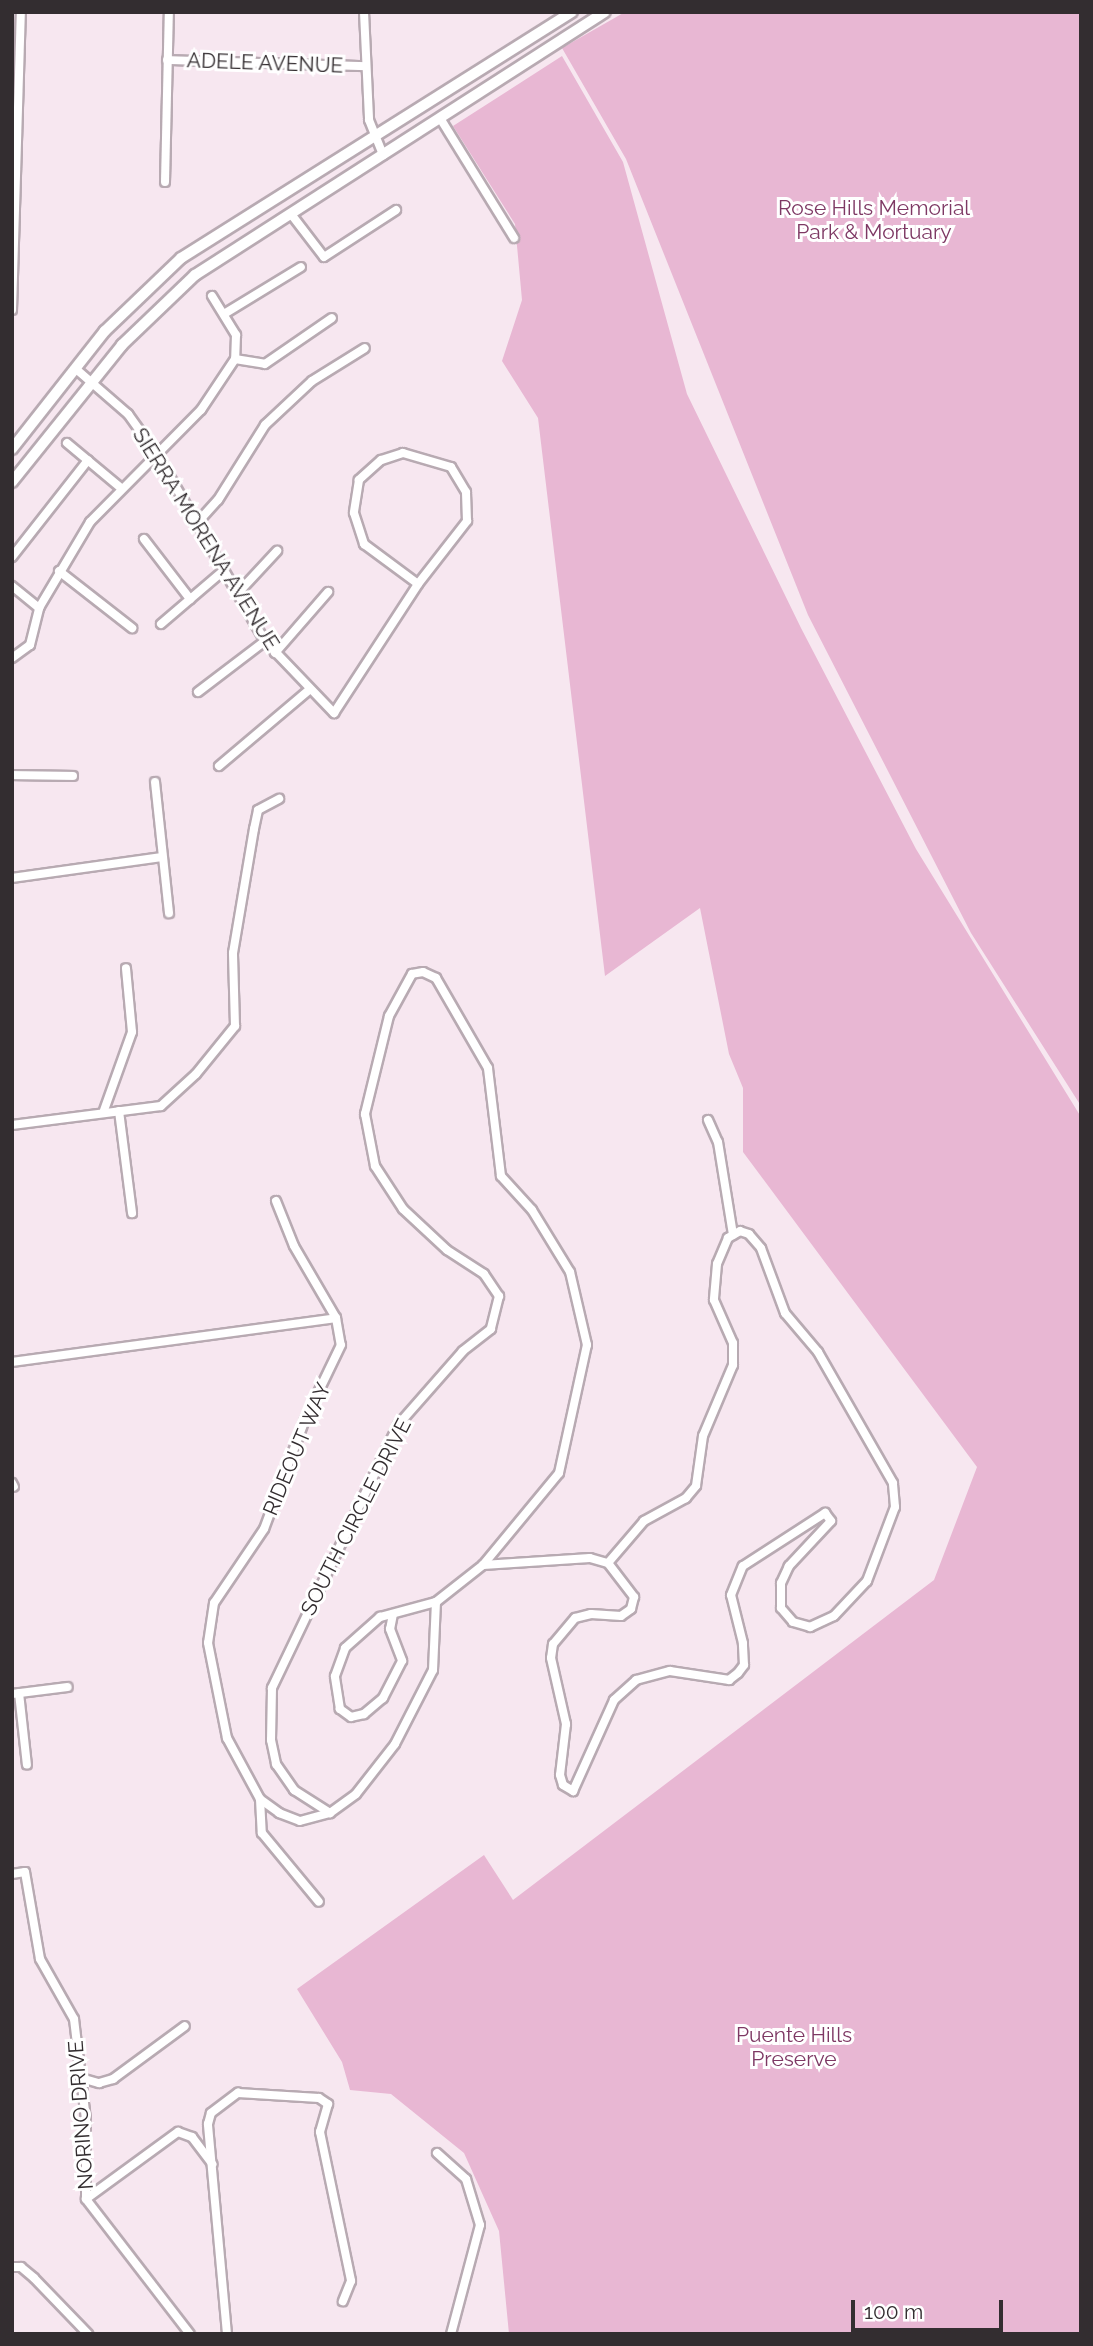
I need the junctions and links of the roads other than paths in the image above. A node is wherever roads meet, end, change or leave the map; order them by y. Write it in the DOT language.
graph roads {
  1 [pos="21,12"];
  2 [pos="169,12"];
  3 [pos="364,12"];
  4 [pos="572,12"];
  5 [pos="606,12"];
  6 [pos="167,60"];
  7 [pos="16,66"];
  8 [pos="363,66"];
  9 [pos="440,118"];
  10 [pos="372,135"];
  11 [pos="383,155"];
  12 [pos="165,182"];
  13 [pos="396,210"];
  14 [pos="291,214"];
  15 [pos="15,217"];
  16 [pos="514,238"];
  17 [pos="301,267"];
  18 [pos="212,296"];
  19 [pos="12,310"];
  20 [pos="224,314"];
  21 [pos="332,318"];
  22 [pos="365,348"];
  23 [pos="235,359"];
  24 [pos="76,369"];
  25 [pos="92,382"];
  26 [pos="67,443"];
  27 [pos="12,449"];
  28 [pos="159,456"];
  29 [pos="88,460"];
  30 [pos="12,482"];
  31 [pos="121,488"];
  32 [pos="197,523"];
  33 [pos="144,539"];
  34 [pos="277,551"];
  35 [pos="12,557"];
  36 [pos="59,571"];
  37 [pos="223,571"];
  38 [pos="418,584"];
  39 [pos="12,586"];
  40 [pos="328,592"];
  41 [pos="237,594"];
  42 [pos="190,599"];
  43 [pos="39,608"];
  44 [pos="161,624"];
  45 [pos="132,628"];
  46 [pos="265,641"];
  47 [pos="275,653"];
  48 [pos="14,657"];
  49 [pos="309,690"];
  50 [pos="198,692"];
  51 [pos="219,766"];
  52 [pos="12,775"];
  53 [pos="73,776"];
  54 [pos="155,782"];
  55 [pos="279,799"];
  56 [pos="162,857"];
  57 [pos="12,878"];
  58 [pos="169,913"];
  59 [pos="126,968"];
  60 [pos="118,1111"];
  61 [pos="103,1114"];
  62 [pos="708,1120"];
  63 [pos="12,1125"];
  64 [pos="275,1202"];
  65 [pos="132,1213"];
  66 [pos="733,1235"];
  67 [pos="336,1318"];
  68 [pos="12,1362"];
  69 [pos="608,1563"];
  70 [pos="483,1565"];
  71 [pos="436,1602"];
  72 [pos="393,1614"];
  73 [pos="68,1687"];
  74 [pos="16,1693"];
  75 [pos="27,1765"];
  76 [pos="260,1799"];
  77 [pos="330,1813"];
  78 [pos="12,1874"];
  79 [pos="319,1902"];
  80 [pos="185,2026"];
  81 [pos="81,2078"];
  82 [pos="438,2153"];
  83 [pos="212,2164"];
  84 [pos="86,2199"];
  85 [pos="12,2267"];
  86 [pos="343,2301"];
  87 [pos="88,2334"];
  88 [pos="190,2334"];
  89 [pos="227,2334"];
  90 [pos="451,2334"];
  1 -- 7 [label="street"];
  2 -- 6 [label="street"];
  3 -- 8 [label="street"];
  4 -- 10 [label="main road"];
  5 -- 9 [label="main road"];
  6 -- 8 [label="street, ADELE AVENUE"];
  6 -- 12 [label="street"];
  7 -- 15 [label="street"];
  8 -- 10 [label="street"];
  9 -- 11 [label="main road"];
  9 -- 16 [label="street"];
  10 -- 11 [label="street"];
  10 -- 24 [label="main road"];
  11 -- 14 [label="main road"];
  13 -- 14 [label="street"];
  14 -- 25 [label="main road"];
  15 -- 19 [label="street"];
  17 -- 20 [label="street"];
  18 -- 20 [label="street"];
  20 -- 23 [label="street"];
  21 -- 23 [label="street"];
  22 -- 32 [label="street"];
  23 -- 28 [label="street"];
  24 -- 25 [label="street, SIERRA MORENA AVENUE"];
  24 -- 27 [label="main road"];
  25 -- 28 [label="street, SIERRA MORENA AVENUE"];
  25 -- 30 [label="main road"];
  26 -- 29 [label="street"];
  28 -- 31 [label="street"];
  28 -- 32 [label="street, SIERRA MORENA AVENUE"];
  29 -- 31 [label="street"];
  29 -- 35 [label="street"];
  31 -- 36 [label="street"];
  32 -- 37 [label="street, SIERRA MORENA AVENUE"];
  33 -- 42 [label="street"];
  34 -- 41 [label="street"];
  36 -- 43 [label="street"];
  36 -- 45 [label="street"];
  37 -- 41 [label="street, SIERRA MORENA AVENUE"];
  37 -- 42 [label="street"];
  38 -- 38 [label="street"];
  38 -- 49 [label="street, SIERRA MORENA AVENUE"];
  39 -- 43 [label="street"];
  40 -- 47 [label="street"];
  41 -- 46 [label="street, SIERRA MORENA AVENUE"];
  42 -- 44 [label="street"];
  43 -- 48 [label="street"];
  46 -- 47 [label="street, SIERRA MORENA AVENUE"];
  46 -- 50 [label="street"];
  47 -- 49 [label="street, SIERRA MORENA AVENUE"];
  49 -- 51 [label="street"];
  52 -- 53 [label="street"];
  54 -- 56 [label="street"];
  55 -- 60 [label="street"];
  56 -- 57 [label="street"];
  56 -- 58 [label="street"];
  59 -- 61 [label="street"];
  60 -- 61 [label="street"];
  60 -- 65 [label="street"];
  61 -- 63 [label="street"];
  62 -- 66 [label="street"];
  64 -- 67 [label="street"];
  66 -- 69 [label="street"];
  66 -- 69 [label="street"];
  67 -- 68 [label="street"];
  67 -- 76 [label="street, RIDEOUT WAY"];
  69 -- 70 [label="street"];
  70 -- 71 [label="street"];
  70 -- 77 [label="street, SOUTH CIRCLE DRIVE"];
  71 -- 72 [label="street"];
  71 -- 77 [label="street"];
  72 -- 72 [label="street"];
  73 -- 74 [label="street"];
  74 -- 75 [label="street"];
  76 -- 77 [label="street"];
  76 -- 79 [label="street"];
  78 -- 81 [label="street, NORINO DRIVE"];
  80 -- 81 [label="street"];
  81 -- 84 [label="street, NORINO DRIVE"];
  82 -- 90 [label="street"];
  83 -- 84 [label="street"];
  83 -- 86 [label="street"];
  83 -- 89 [label="street"];
  84 -- 88 [label="street, NORINO DRIVE"];
  85 -- 87 [label="street"];
}
